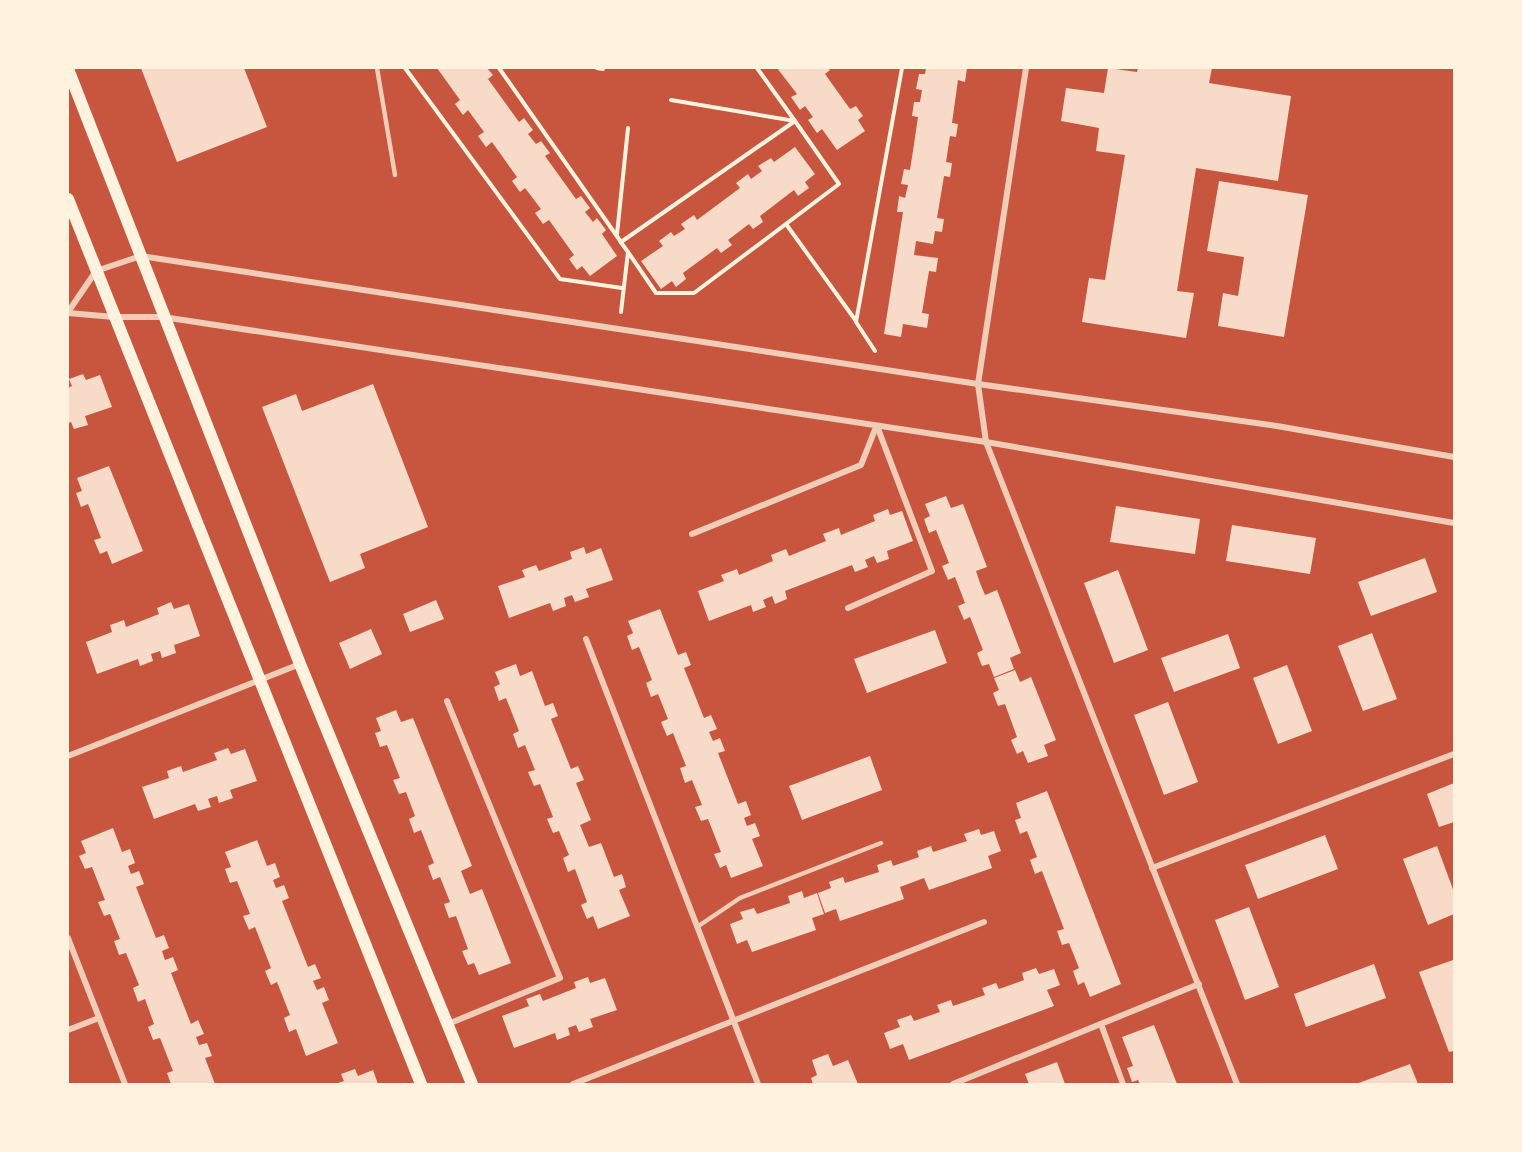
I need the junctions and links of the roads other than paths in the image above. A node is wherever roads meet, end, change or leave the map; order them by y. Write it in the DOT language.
graph roads {
  1 [pos="376,68"];
  2 [pos="1026,68"];
  3 [pos="68,69"];
  4 [pos="395,175"];
  5 [pos="68,199"];
  6 [pos="141,256"];
  7 [pos="96,271"];
  8 [pos="68,312"];
  9 [pos="114,317"];
  10 [pos="163,317"];
  11 [pos="978,384"];
  12 [pos="877,426"];
  13 [pos="986,442"];
  14 [pos="1455,457"];
  15 [pos="1455,523"];
  16 [pos="692,534"];
  17 [pos="848,608"];
  18 [pos="586,639"];
  19 [pos="300,664"];
  20 [pos="258,680"];
  21 [pos="447,700"];
  22 [pos="1455,754"];
  23 [pos="68,756"];
  24 [pos="881,843"];
  25 [pos="1152,868"];
  26 [pos="984,922"];
  27 [pos="697,927"];
  28 [pos="68,938"];
  29 [pos="1198,984"];
  30 [pos="99,1018"];
  31 [pos="734,1021"];
  32 [pos="448,1024"];
  33 [pos="1101,1024"];
  34 [pos="68,1030"];
  35 [pos="125,1084"];
  36 [pos="421,1084"];
  37 [pos="472,1084"];
  38 [pos="573,1084"];
  39 [pos="758,1084"];
  40 [pos="952,1084"];
  41 [pos="1123,1084"];
  42 [pos="1237,1084"];
  1 -- 4 [label="lane"];
  2 -- 11 [label="street"];
  3 -- 6 [label="main road"];
  5 -- 7 [label="main road"];
  6 -- 7 [label="street"];
  6 -- 10 [label="main road"];
  6 -- 11 [label="street"];
  7 -- 8 [label="street"];
  7 -- 9 [label="main road"];
  8 -- 9 [label="street"];
  9 -- 10 [label="street"];
  9 -- 20 [label="main road"];
  10 -- 12 [label="street"];
  10 -- 19 [label="main road"];
  11 -- 13 [label="street"];
  11 -- 14 [label="street"];
  12 -- 13 [label="street"];
  12 -- 16 [label="street"];
  12 -- 17 [label="street"];
  13 -- 15 [label="street"];
  13 -- 25 [label="street"];
  18 -- 27 [label="street"];
  19 -- 20 [label="street"];
  19 -- 32 [label="main road"];
  20 -- 23 [label="street"];
  20 -- 36 [label="main road"];
  21 -- 32 [label="street"];
  22 -- 25 [label="street"];
  24 -- 27 [label="lane"];
  25 -- 29 [label="street"];
  26 -- 31 [label="street"];
  27 -- 31 [label="street"];
  28 -- 30 [label="street"];
  29 -- 33 [label="street"];
  29 -- 42 [label="street"];
  30 -- 34 [label="street"];
  30 -- 35 [label="street"];
  31 -- 38 [label="street"];
  31 -- 39 [label="street"];
  32 -- 37 [label="main road"];
  33 -- 40 [label="street"];
  33 -- 41 [label="street"];
}
